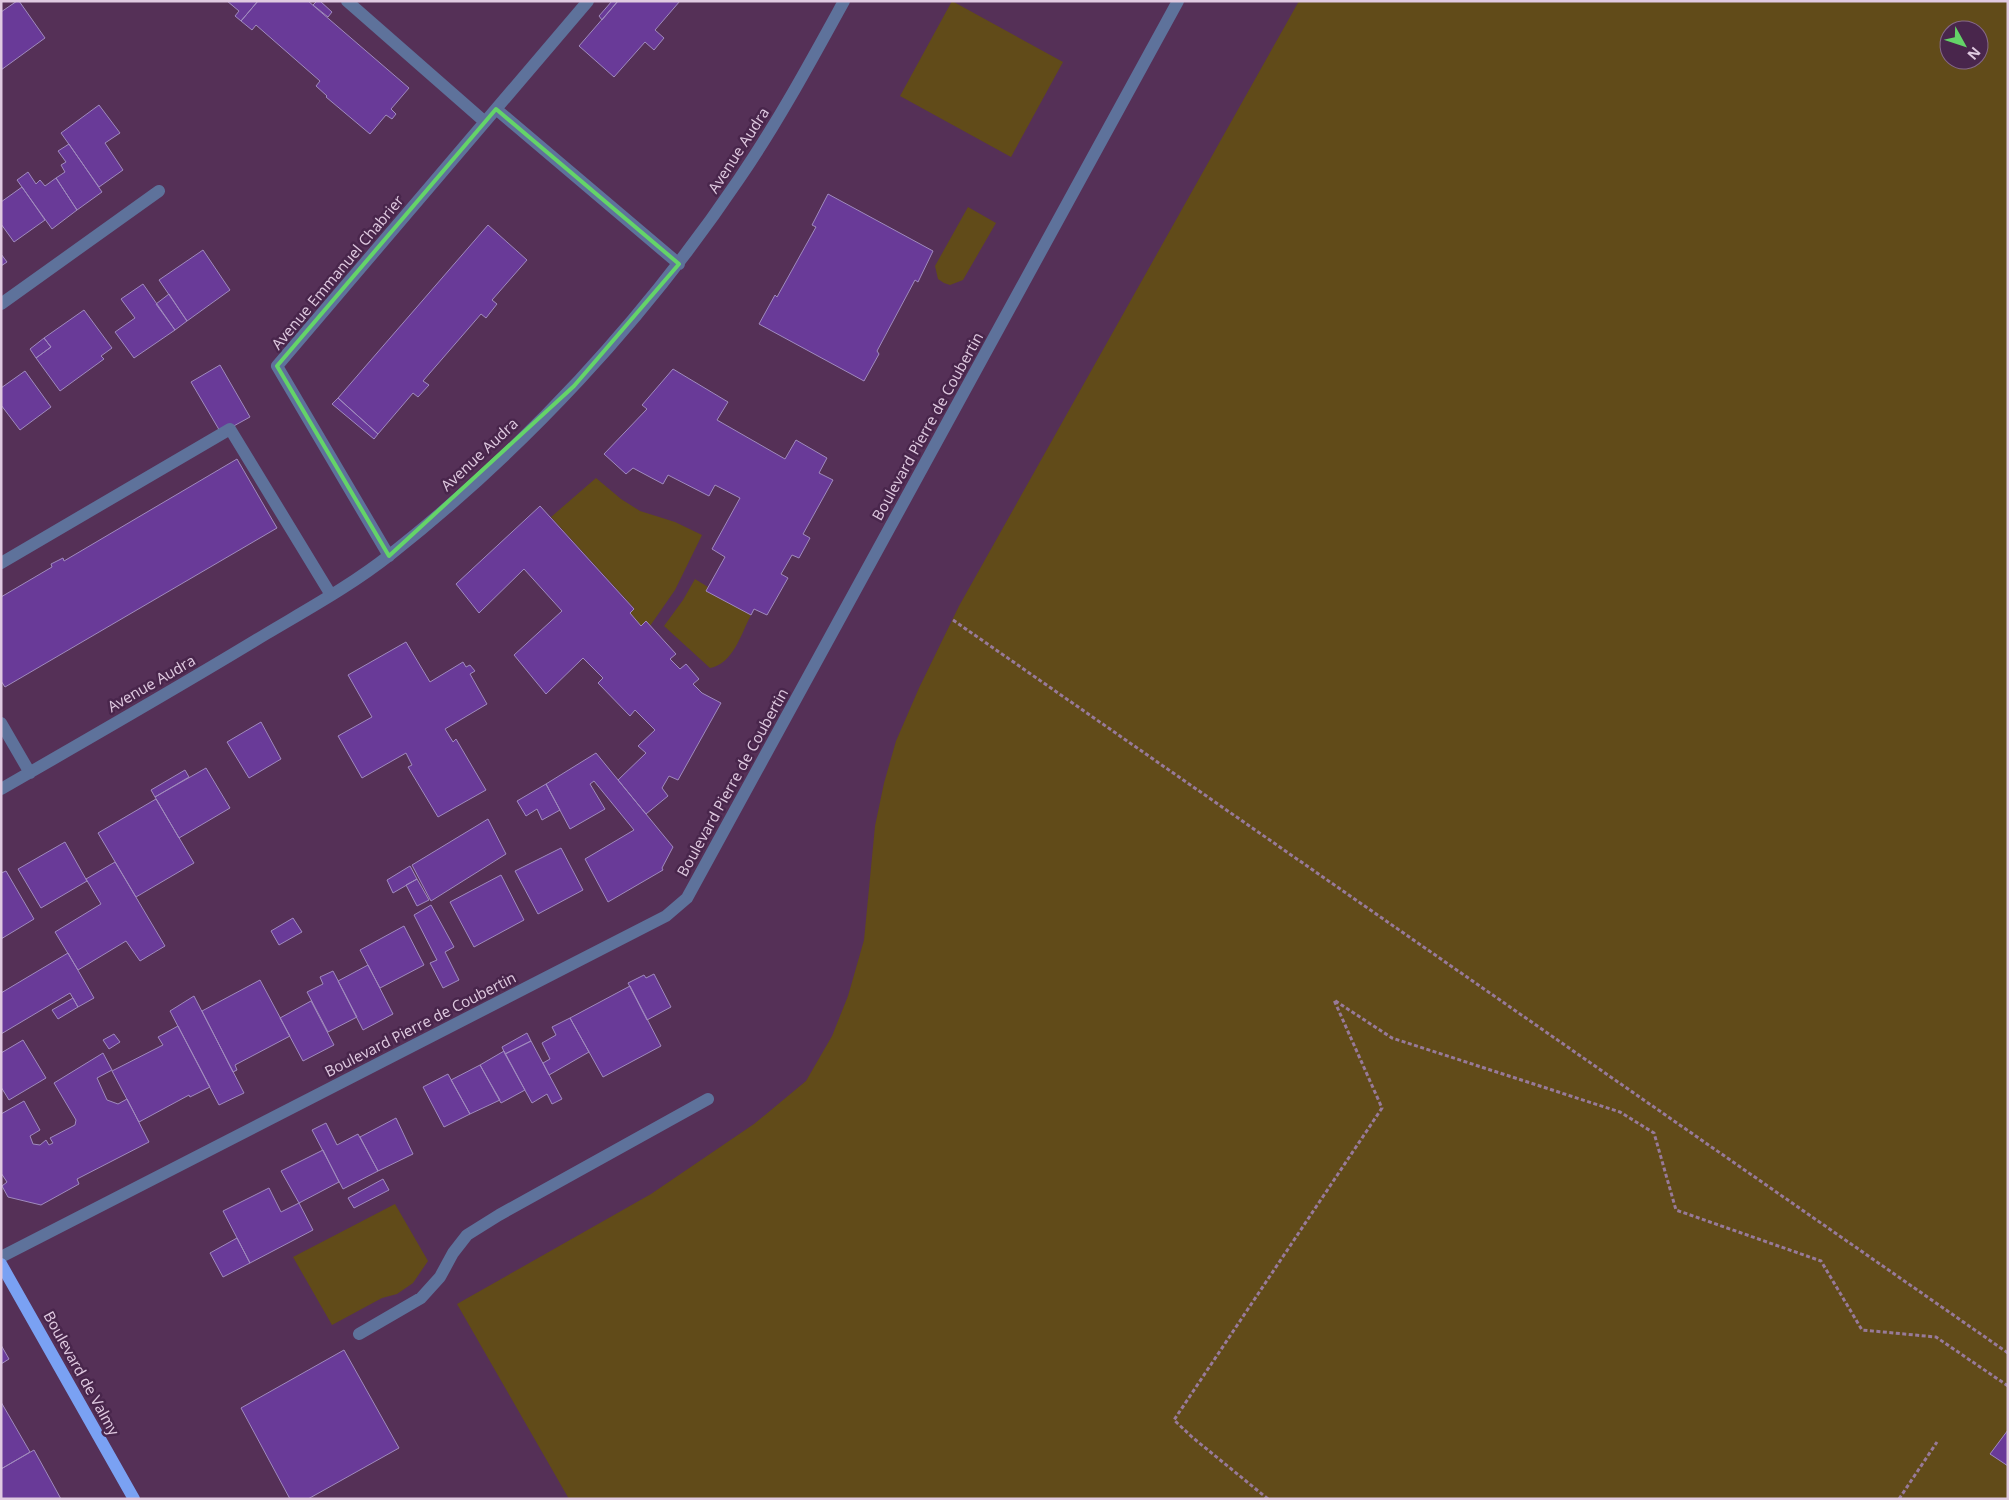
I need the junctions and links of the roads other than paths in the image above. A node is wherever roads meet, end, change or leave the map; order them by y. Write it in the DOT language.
graph roads {
  1 [pos="347,1"];
  2 [pos="588,1"];
  3 [pos="844,1"];
  4 [pos="1178,1"];
  5 [pos="496,109"];
  6 [pos="485,122"];
  7 [pos="159,191"];
  8 [pos="678,264"];
  9 [pos="1,304"];
  10 [pos="389,556"];
  11 [pos="1,563"];
  12 [pos="331,595"];
  13 [pos="1,723"];
  14 [pos="30,773"];
  15 [pos="1,789"];
  16 [pos="708,1099"];
  17 [pos="1,1257"];
  18 [pos="1,1264"];
  19 [pos="359,1334"];
  20 [pos="134,1499"];
  1 -- 6 [label="street"];
  2 -- 5 [label="street"];
  3 -- 8 [label="street, Avenue Audra"];
  4 -- 17 [label="street, Boulevard Pierre de Coubertin"];
  5 -- 6 [label="street"];
  5 -- 8 [label="street"];
  6 -- 10 [label="street, Avenue Emmanuel Chabrier"];
  7 -- 9 [label="street"];
  8 -- 10 [label="street, Avenue Audra"];
  10 -- 12 [label="street, Avenue Audra"];
  11 -- 12 [label="street"];
  12 -- 14 [label="street, Avenue Audra"];
  13 -- 14 [label="street"];
  14 -- 15 [label="street, Avenue Audra"];
  16 -- 19 [label="street"];
  18 -- 20 [label="main road, Boulevard de Valmy"];
}
